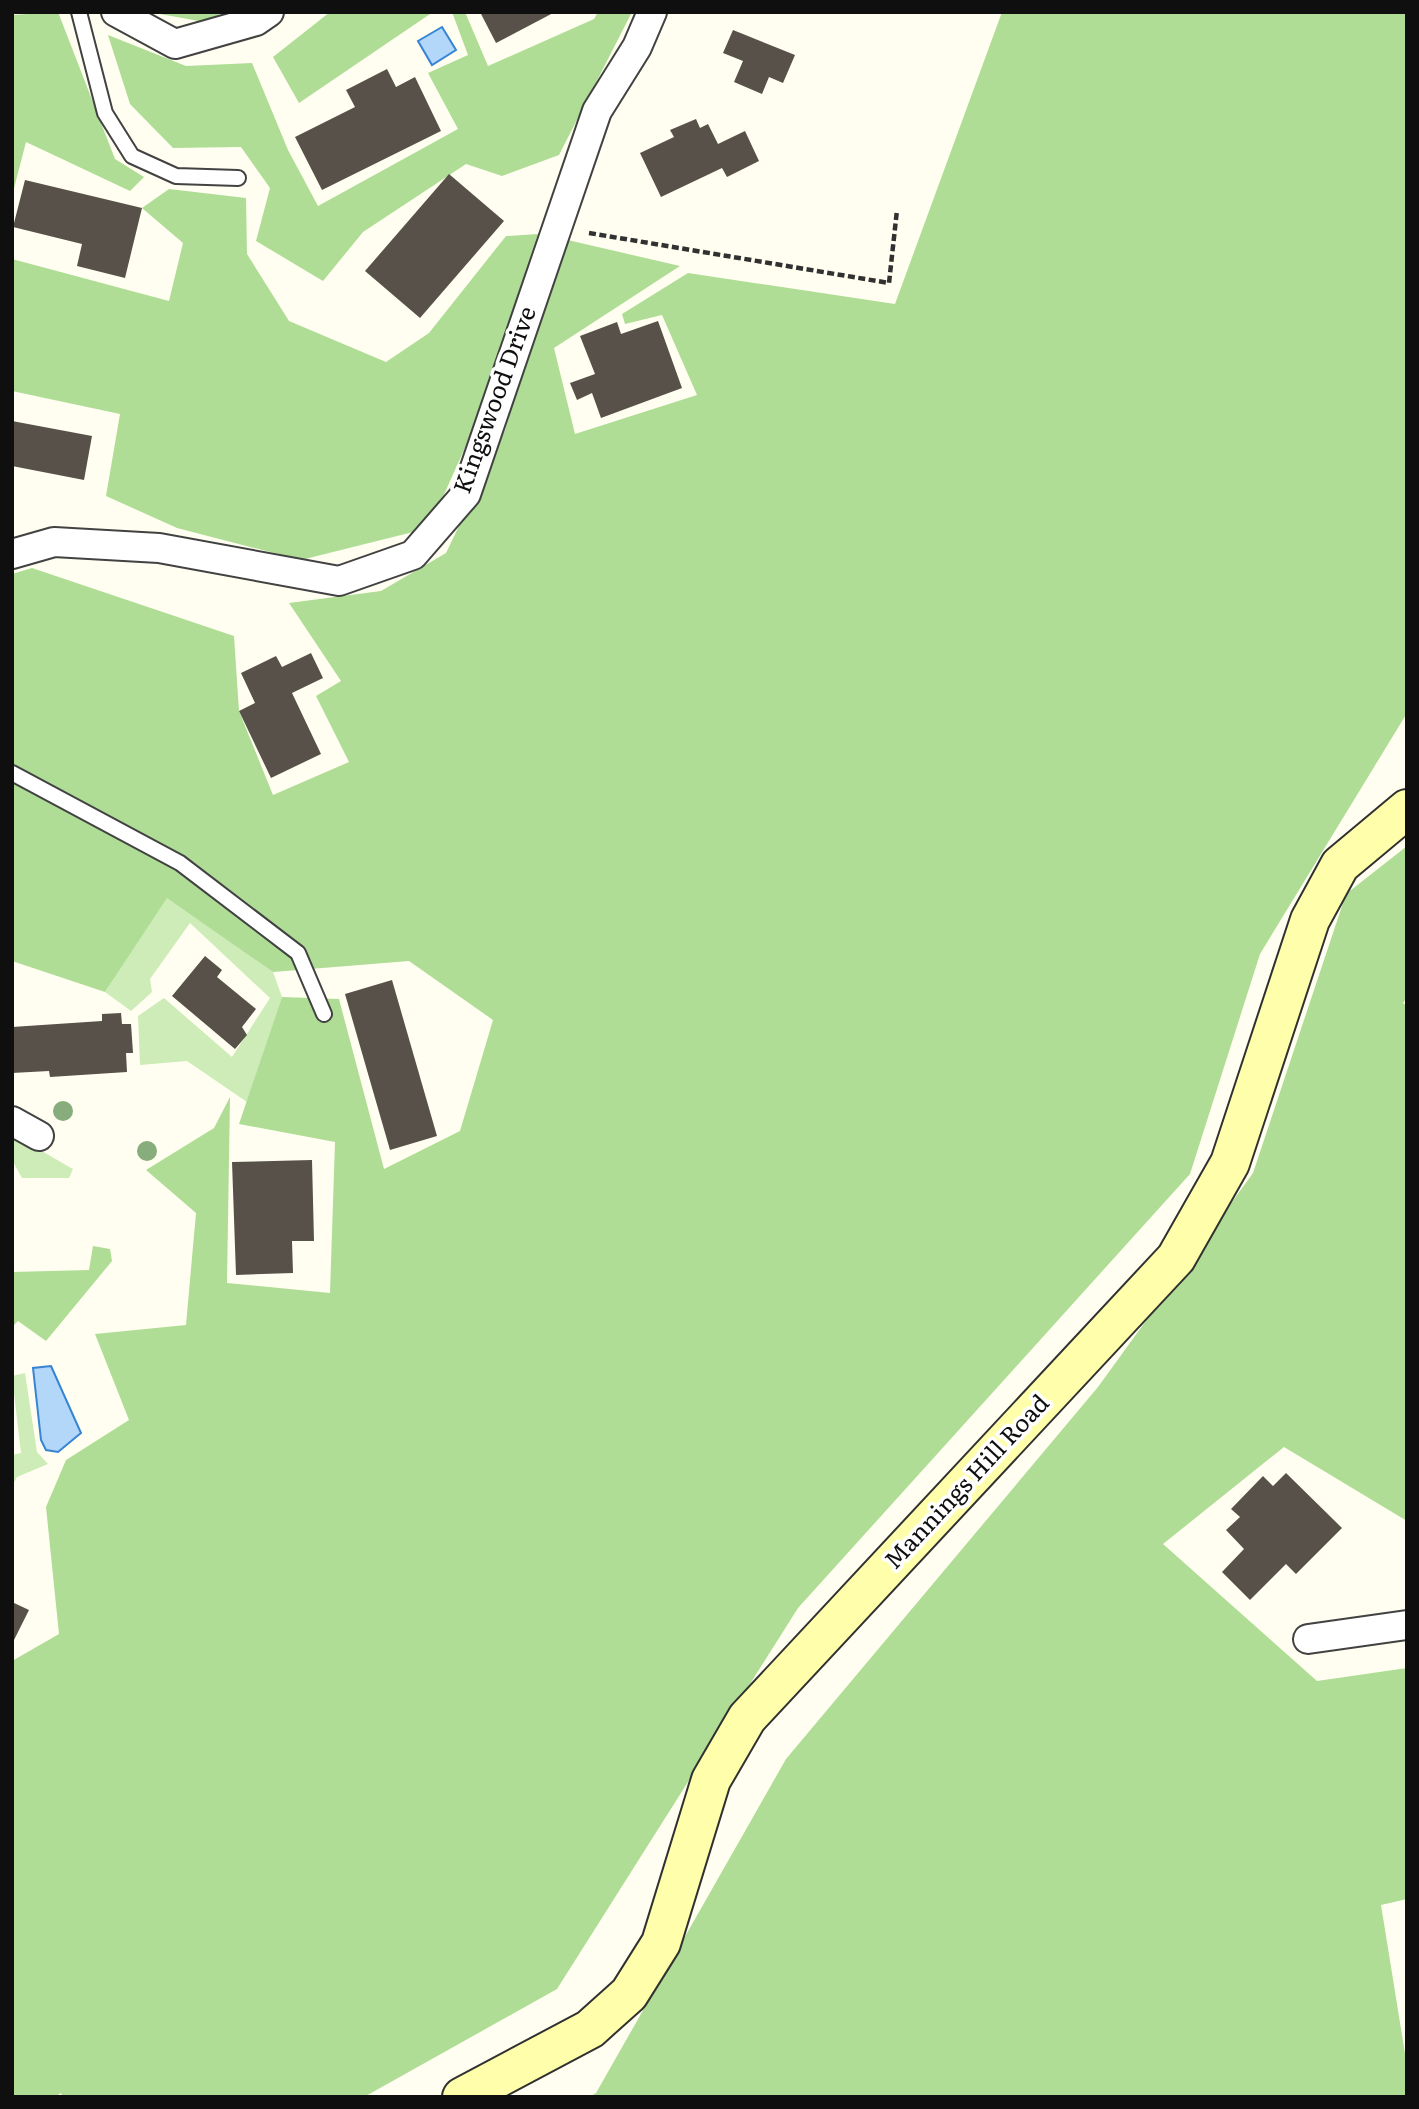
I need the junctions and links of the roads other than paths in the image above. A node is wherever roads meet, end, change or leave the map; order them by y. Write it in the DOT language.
graph roads {
  1 [pos="79,12"];
  2 [pos="116,12"];
  3 [pos="269,12"];
  4 [pos="652,12"];
  5 [pos="237,178"];
  6 [pos="12,554"];
  7 [pos="12,773"];
  8 [pos="1407,809"];
  9 [pos="324,1014"];
  10 [pos="12,1121"];
  11 [pos="39,1136"];
  12 [pos="1407,1625"];
  13 [pos="1308,1639"];
  14 [pos="462,2097"];
  1 -- 5 [label="lane"];
  2 -- 3 [label="street"];
  4 -- 6 [label="street, Kingswood Drive"];
  7 -- 9 [label="lane"];
  8 -- 14 [label="main road, Mannings Hill Road"];
  10 -- 11 [label="street"];
  12 -- 13 [label="street"];
}
